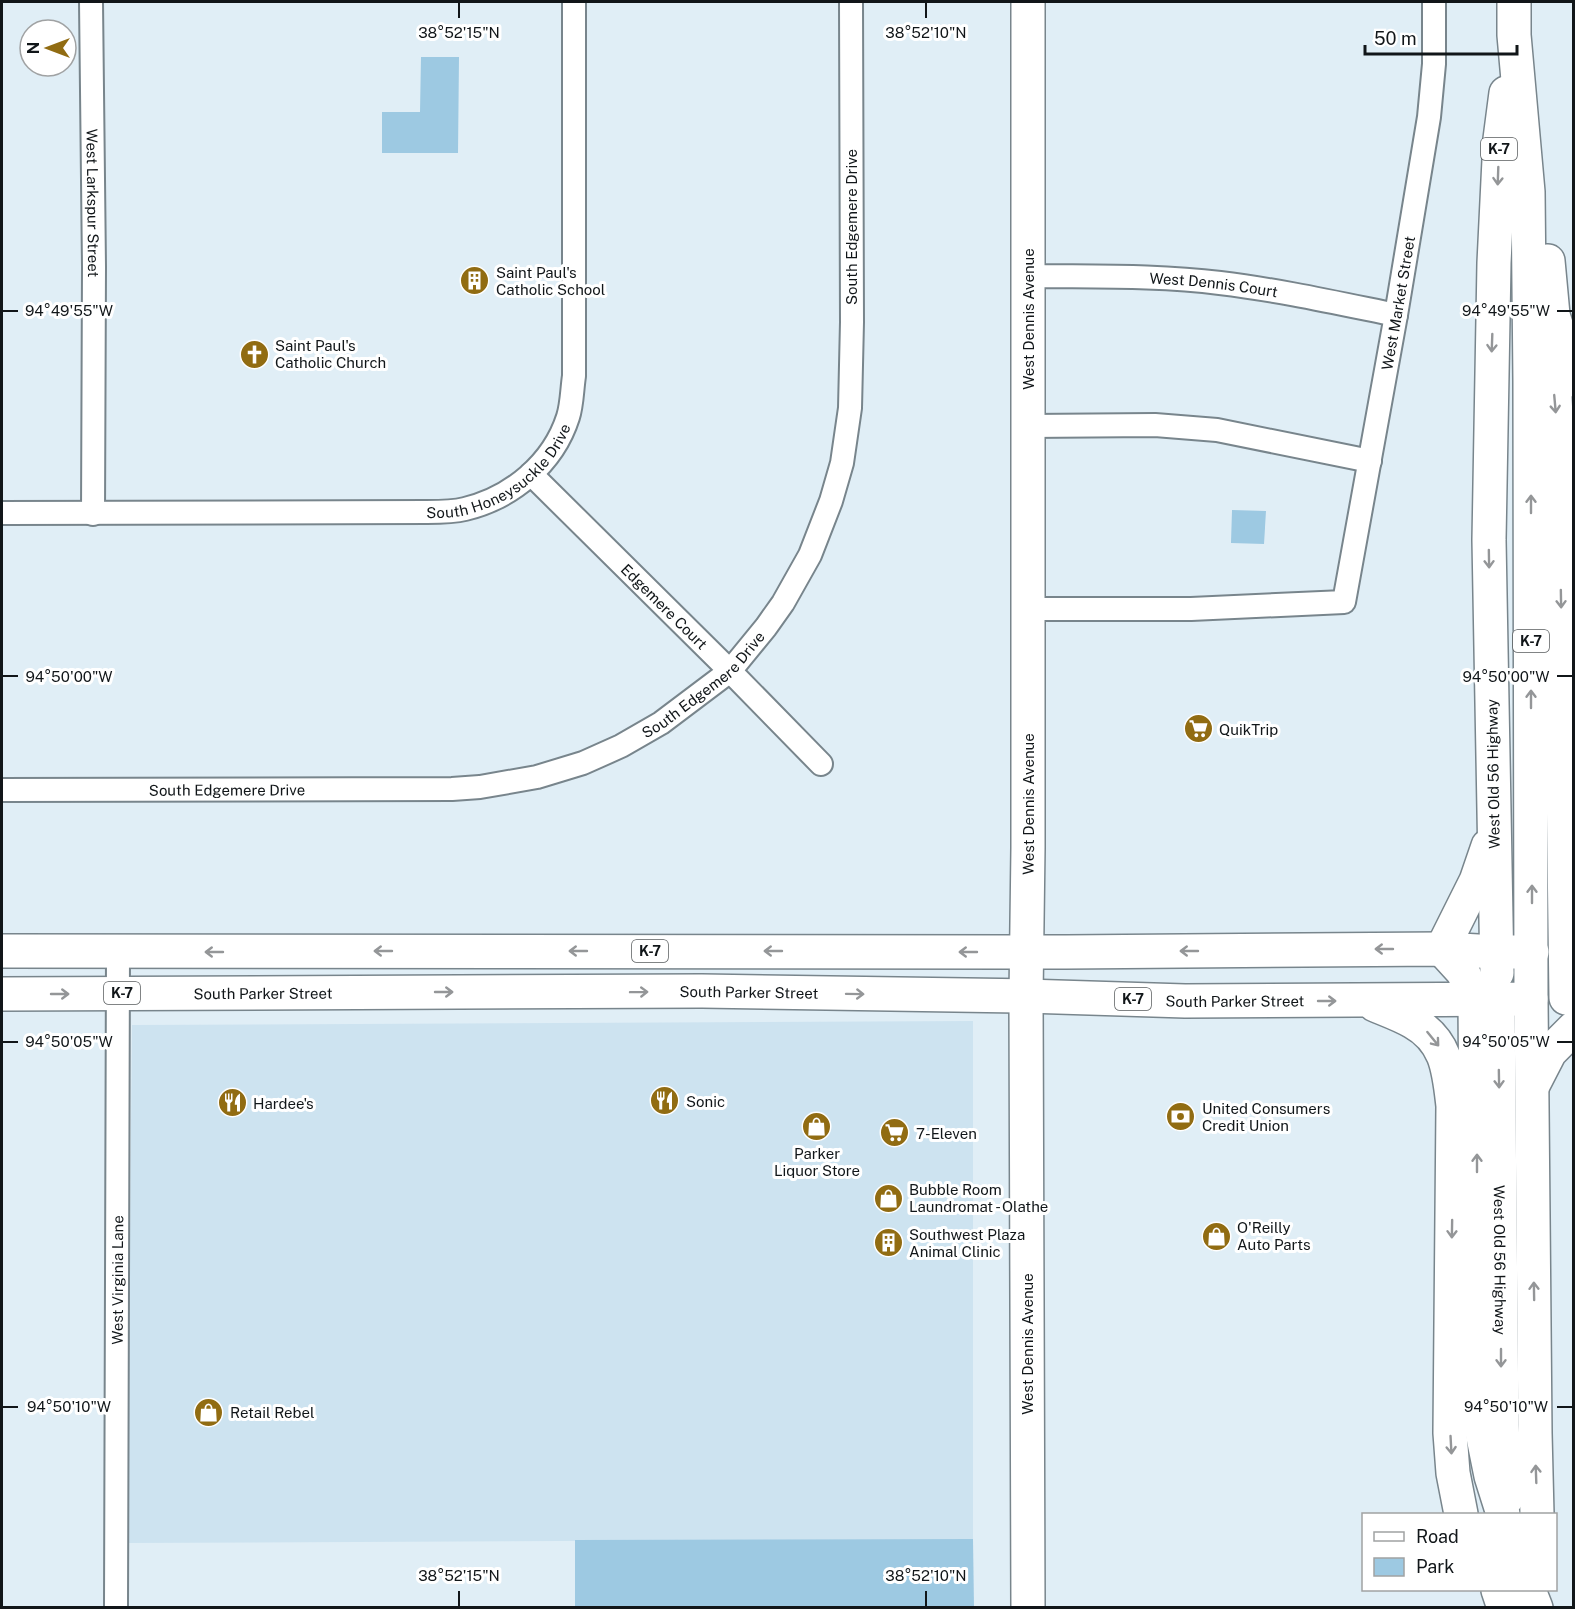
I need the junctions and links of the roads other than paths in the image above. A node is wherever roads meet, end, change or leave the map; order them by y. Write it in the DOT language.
graph roads {
  1 [pos="92,2"];
  2 [pos="574,2"];
  3 [pos="851,2"];
  4 [pos="1029,2"];
  5 [pos="1434,2"];
  6 [pos="1514,2"];
  7 [pos="1514,35"];
  8 [pos="1494,264"];
  9 [pos="1028,276"];
  10 [pos="1396,315"];
  11 [pos="1529,330"];
  12 [pos="1574,380"];
  13 [pos="1028,426"];
  14 [pos="1370,461"];
  15 [pos="531,474"];
  16 [pos="2,513"];
  17 [pos="93,514"];
  18 [pos="1028,609"];
  19 [pos="730,671"];
  20 [pos="821,764"];
  21 [pos="2,790"];
  22 [pos="1495,829"];
  23 [pos="1442,948"];
  24 [pos="2,951"];
  25 [pos="118,952"];
  26 [pos="1027,952"];
  27 [pos="1497,952"];
  28 [pos="1532,952"];
  29 [pos="118,993"];
  30 [pos="2,994"];
  31 [pos="1026,996"];
  32 [pos="1532,999"];
  33 [pos="1487,1000"];
  34 [pos="1365,1001"];
  35 [pos="1570,1013"];
  36 [pos="1532,1087"];
  37 [pos="1461,1513"];
  38 [pos="1502,1513"];
  39 [pos="1509,1513"];
  40 [pos="1537,1513"];
  41 [pos="1498,1591"];
  42 [pos="1515,1591"];
  43 [pos="1529,1591"];
  44 [pos="1537,1591"];
  45 [pos="116,1608"];
  46 [pos="1028,1608"];
  47 [pos="1504,1608"];
  48 [pos="1517,1608"];
  49 [pos="1537,1608"];
  1 -- 17 [label="street, West Larkspur Street"];
  2 -- 15 [label="street, South Honeysuckle Drive"];
  3 -- 19 [label="street, South Edgemere Drive"];
  4 -- 9 [label="main road, West Dennis Avenue"];
  5 -- 10 [label="street, West Market Street"];
  6 -- 7 [label="main road, West Old 56 Highway / K-7"];
  7 -- 8 [label="main road, West Old 56 Highway / K-7, one-way"];
  7 -- 11 [label="main road, West Old 56 Highway / K-7"];
  7 -- 12 [label="main road"];
  8 -- 11 [label="main road"];
  8 -- 22 [label="main road, West Old 56 Highway / K-7, one-way"];
  9 -- 10 [label="street, West Dennis Court"];
  9 -- 13 [label="main road, West Dennis Avenue"];
  10 -- 14 [label="street, West Market Street"];
  28 -- 11 [label="main road, West Old 56 Highway / K-7, one-way"];
  11 -- 35 [label="main road, one-way"];
  13 -- 14 [label="street"];
  13 -- 18 [label="main road, West Dennis Avenue"];
  14 -- 18 [label="street, West Market Street"];
  15 -- 17 [label="street, South Honeysuckle Drive"];
  15 -- 19 [label="street, Edgemere Court"];
  16 -- 17 [label="street, South Honeysuckle Drive"];
  18 -- 26 [label="main road, West Dennis Avenue"];
  19 -- 20 [label="street, Edgemere Court"];
  19 -- 21 [label="street, South Edgemere Drive"];
  22 -- 23 [label="main road, K-7"];
  22 -- 27 [label="main road, West Old 56 Highway"];
  23 -- 26 [label="main road, K-7, one-way"];
  23 -- 27 [label="main road"];
  23 -- 33 [label="main road"];
  24 -- 25 [label="main road, K-7"];
  26 -- 25 [label="main road, K-7, one-way"];
  25 -- 29 [label="street, West Virginia Lane"];
  26 -- 31 [label="main road, West Dennis Avenue"];
  27 -- 28 [label="main road"];
  27 -- 33 [label="main road, West Old 56 Highway"];
  28 -- 32 [label="main road, West Old 56 Highway / K-7"];
  30 -- 29 [label="main road, South Parker Street / K-7, one-way"];
  29 -- 31 [label="main road, South Parker Street / K-7, one-way"];
  29 -- 45 [label="street, West Virginia Lane"];
  31 -- 34 [label="main road, South Parker Street / K-7, one-way"];
  31 -- 46 [label="main road, West Dennis Avenue"];
  32 -- 33 [label="main road, K-7"];
  32 -- 36 [label="main road, West Old 56 Highway"];
  33 -- 34 [label="main road, South Parker Street / K-7"];
  38 -- 33 [label="main road, one-way"];
  33 -- 39 [label="main road, West Old 56 Highway, one-way"];
  34 -- 37 [label="main road, one-way"];
  35 -- 36 [label="main road"];
  40 -- 36 [label="main road, West Old 56 Highway, one-way"];
  41 -- 47 [label="main road"];
  42 -- 48 [label="main road"];
  43 -- 49 [label="main road"];
  44 -- 49 [label="main road"];
}
